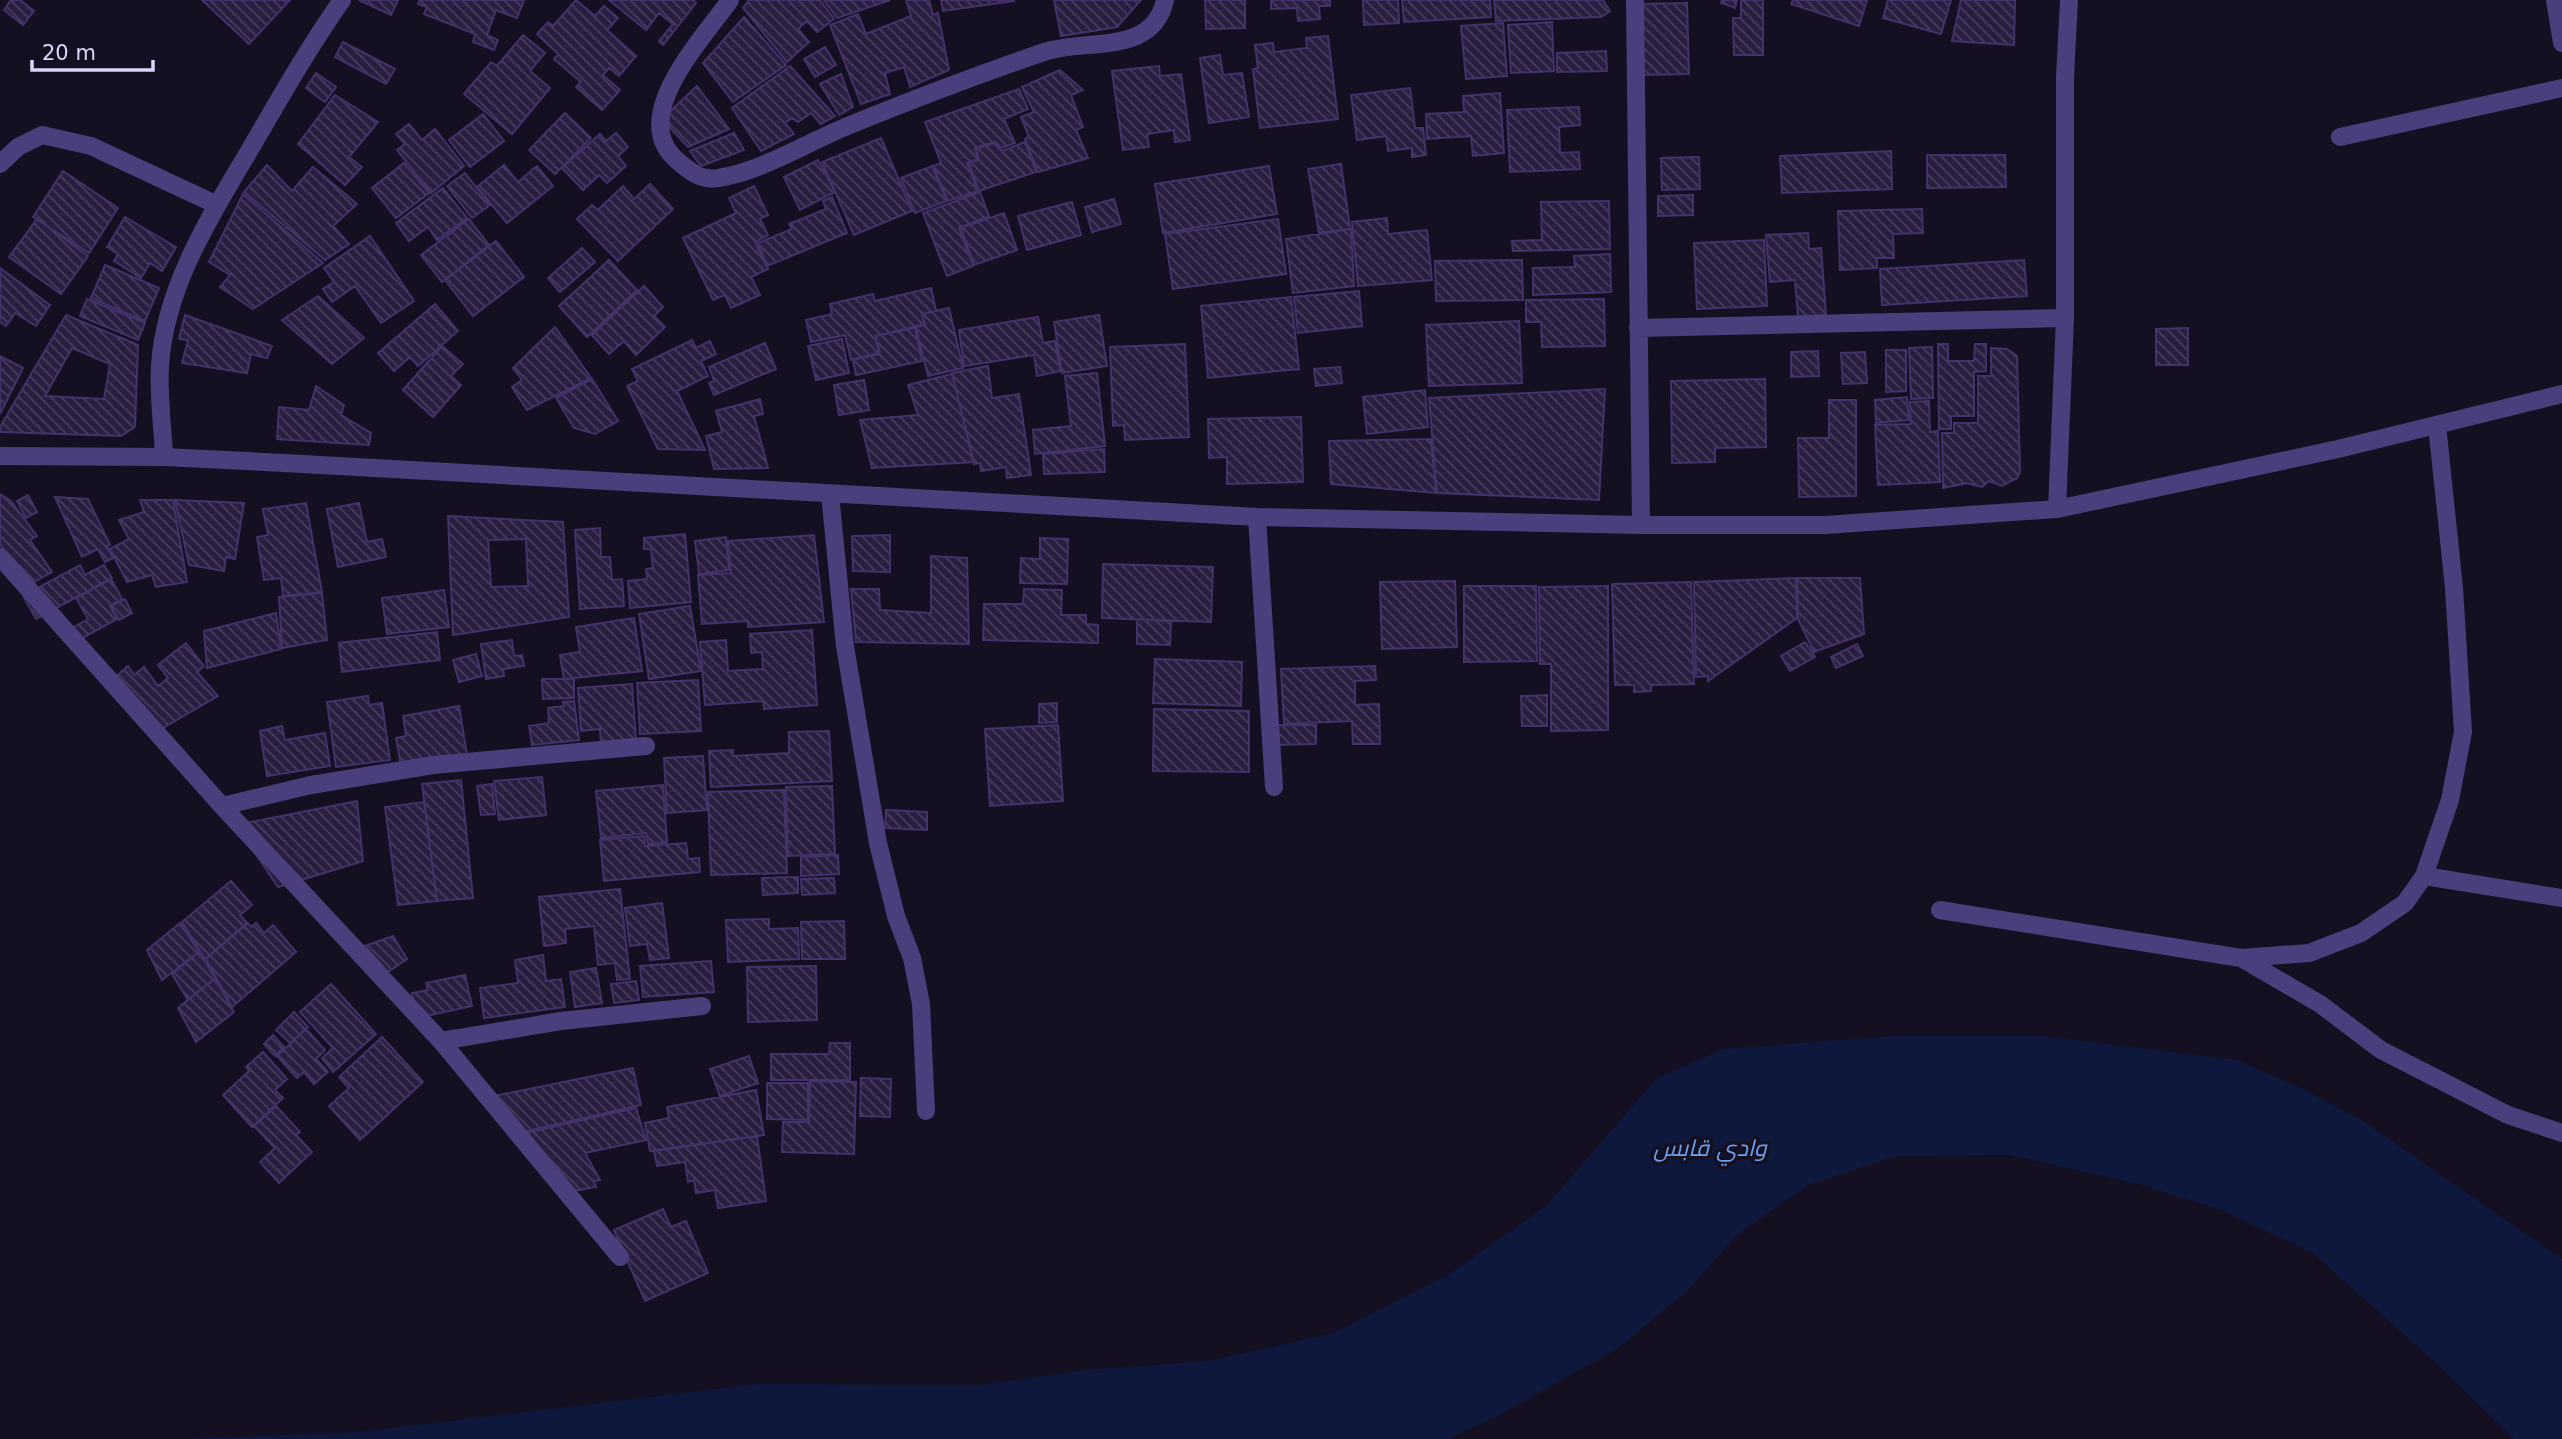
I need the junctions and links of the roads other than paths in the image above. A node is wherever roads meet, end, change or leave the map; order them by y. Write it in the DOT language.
graph roads {
  1 [pos="342,0"];
  2 [pos="730,0"];
  3 [pos="1166,0"];
  4 [pos="1635,0"];
  5 [pos="2069,0"];
  6 [pos="2555,0"];
  7 [pos="2562,43"];
  8 [pos="2562,88"];
  9 [pos="2340,137"];
  10 [pos="0,164"];
  11 [pos="215,204"];
  12 [pos="2065,318"];
  13 [pos="1638,328"];
  14 [pos="2562,394"];
  15 [pos="2437,425"];
  16 [pos="0,456"];
  17 [pos="164,457"];
  18 [pos="830,494"];
  19 [pos="2057,509"];
  20 [pos="1257,517"];
  21 [pos="1641,525"];
  22 [pos="0,557"];
  23 [pos="646,746"];
  24 [pos="1274,787"];
  25 [pos="222,806"];
  26 [pos="2424,876"];
  27 [pos="2562,898"];
  28 [pos="1940,910"];
  29 [pos="2241,958"];
  30 [pos="702,1006"];
  31 [pos="440,1041"];
  32 [pos="926,1111"];
  33 [pos="2562,1133"];
  34 [pos="620,1257"];
  1 -- 11 [label="street"];
  2 -- 3 [label="street"];
  4 -- 13 [label="street"];
  5 -- 12 [label="street"];
  6 -- 7 [label="street"];
  8 -- 9 [label="street"];
  10 -- 11 [label="street"];
  11 -- 17 [label="street"];
  12 -- 13 [label="street"];
  12 -- 19 [label="street"];
  13 -- 21 [label="street"];
  14 -- 15 [label="street"];
  15 -- 19 [label="street"];
  15 -- 26 [label="street"];
  16 -- 17 [label="street"];
  17 -- 18 [label="street"];
  18 -- 20 [label="street"];
  18 -- 32 [label="street"];
  19 -- 21 [label="street"];
  20 -- 21 [label="street"];
  20 -- 24 [label="street"];
  22 -- 25 [label="street"];
  23 -- 25 [label="street"];
  25 -- 31 [label="street"];
  26 -- 27 [label="street"];
  26 -- 29 [label="street"];
  28 -- 29 [label="street"];
  29 -- 33 [label="street"];
  30 -- 31 [label="street"];
  31 -- 34 [label="street"];
}
